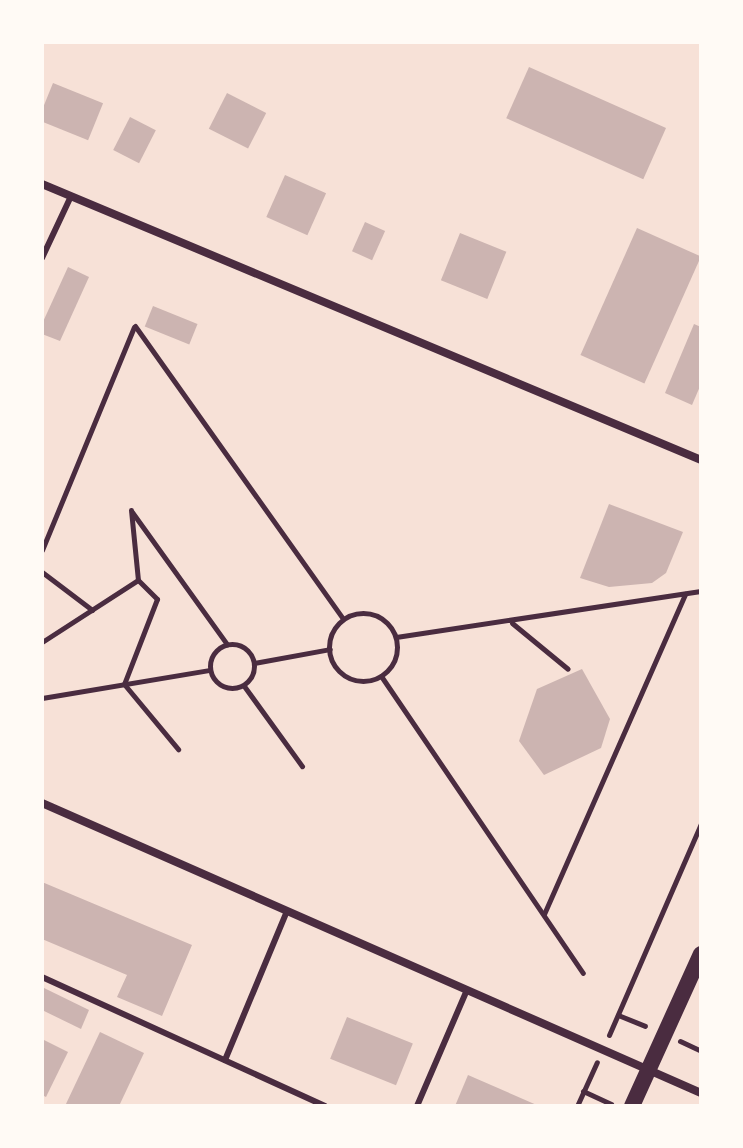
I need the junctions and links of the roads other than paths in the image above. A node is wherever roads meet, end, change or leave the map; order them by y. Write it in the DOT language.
graph roads {
  1 [pos="42,184"];
  2 [pos="71,196"];
  3 [pos="42,258"];
  4 [pos="701,460"];
  5 [pos="42,803"];
  6 [pos="287,911"];
  7 [pos="701,954"];
  8 [pos="42,977"];
  9 [pos="467,990"];
  10 [pos="225,1060"];
  11 [pos="648,1069"];
  12 [pos="701,1093"];
  13 [pos="325,1106"];
  14 [pos="417,1106"];
  15 [pos="632,1106"];
  1 -- 2 [label="street"];
  2 -- 3 [label="lane"];
  2 -- 4 [label="street"];
  5 -- 6 [label="street"];
  6 -- 9 [label="street"];
  6 -- 10 [label="lane"];
  7 -- 11 [label="main road"];
  8 -- 10 [label="lane"];
  9 -- 11 [label="street"];
  9 -- 14 [label="lane"];
  10 -- 13 [label="lane"];
  11 -- 12 [label="street"];
  11 -- 15 [label="main road"];
}
